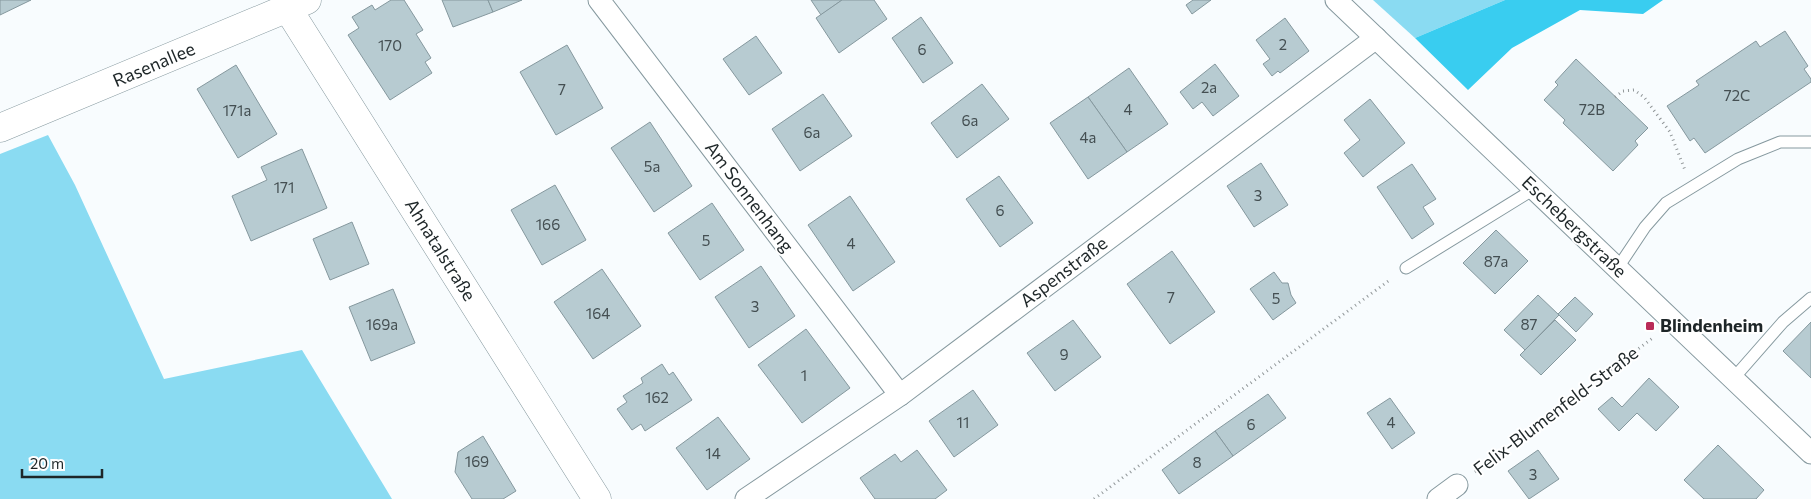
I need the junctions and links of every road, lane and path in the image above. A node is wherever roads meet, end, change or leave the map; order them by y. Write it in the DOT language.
graph roads {
  1 [pos="599,0"];
  2 [pos="1336,0"];
  3 [pos="293,3"];
  4 [pos="1376,38"];
  5 [pos="1616,97"];
  6 [pos="0,128"];
  7 [pos="1811,142"];
  8 [pos="1691,187"];
  9 [pos="1534,189"];
  10 [pos="1406,268"];
  11 [pos="1617,269"];
  12 [pos="1811,298"];
  13 [pos="1674,323"];
  14 [pos="1733,379"];
  15 [pos="900,395"];
  16 [pos="1811,453"];
  17 [pos="1457,485"];
  18 [pos="597,499"];
  19 [pos="746,499"];
  20 [pos="1094,499"];
  21 [pos="1438,499"];
  1 -- 15 [label="street, Am Sonnenhang"];
  2 -- 4 [label="street, Eschebergstraße"];
  3 -- 6 [label="street, Rasenallee"];
  3 -- 18 [label="street, Ahnatalstraße"];
  4 -- 9 [label="street, Eschebergstraße"];
  4 -- 15 [label="street, Aspenstraße"];
  5 -- 8 [label="path"];
  7 -- 8 [label="lane"];
  8 -- 11 [label="lane"];
  9 -- 10 [label="lane"];
  9 -- 11 [label="street, Eschebergstraße"];
  10 -- 20 [label="path"];
  11 -- 13 [label="street, Eschebergstraße"];
  12 -- 14 [label="lane"];
  13 -- 14 [label="street, Eschebergstraße"];
  13 -- 17 [label="path, Felix-Blumenfeld-Straße"];
  14 -- 16 [label="street, Eschebergstraße"];
  15 -- 19 [label="street, Aspenstraße"];
  17 -- 21 [label="street, Felix-Blumenfeld-Straße"];
}
